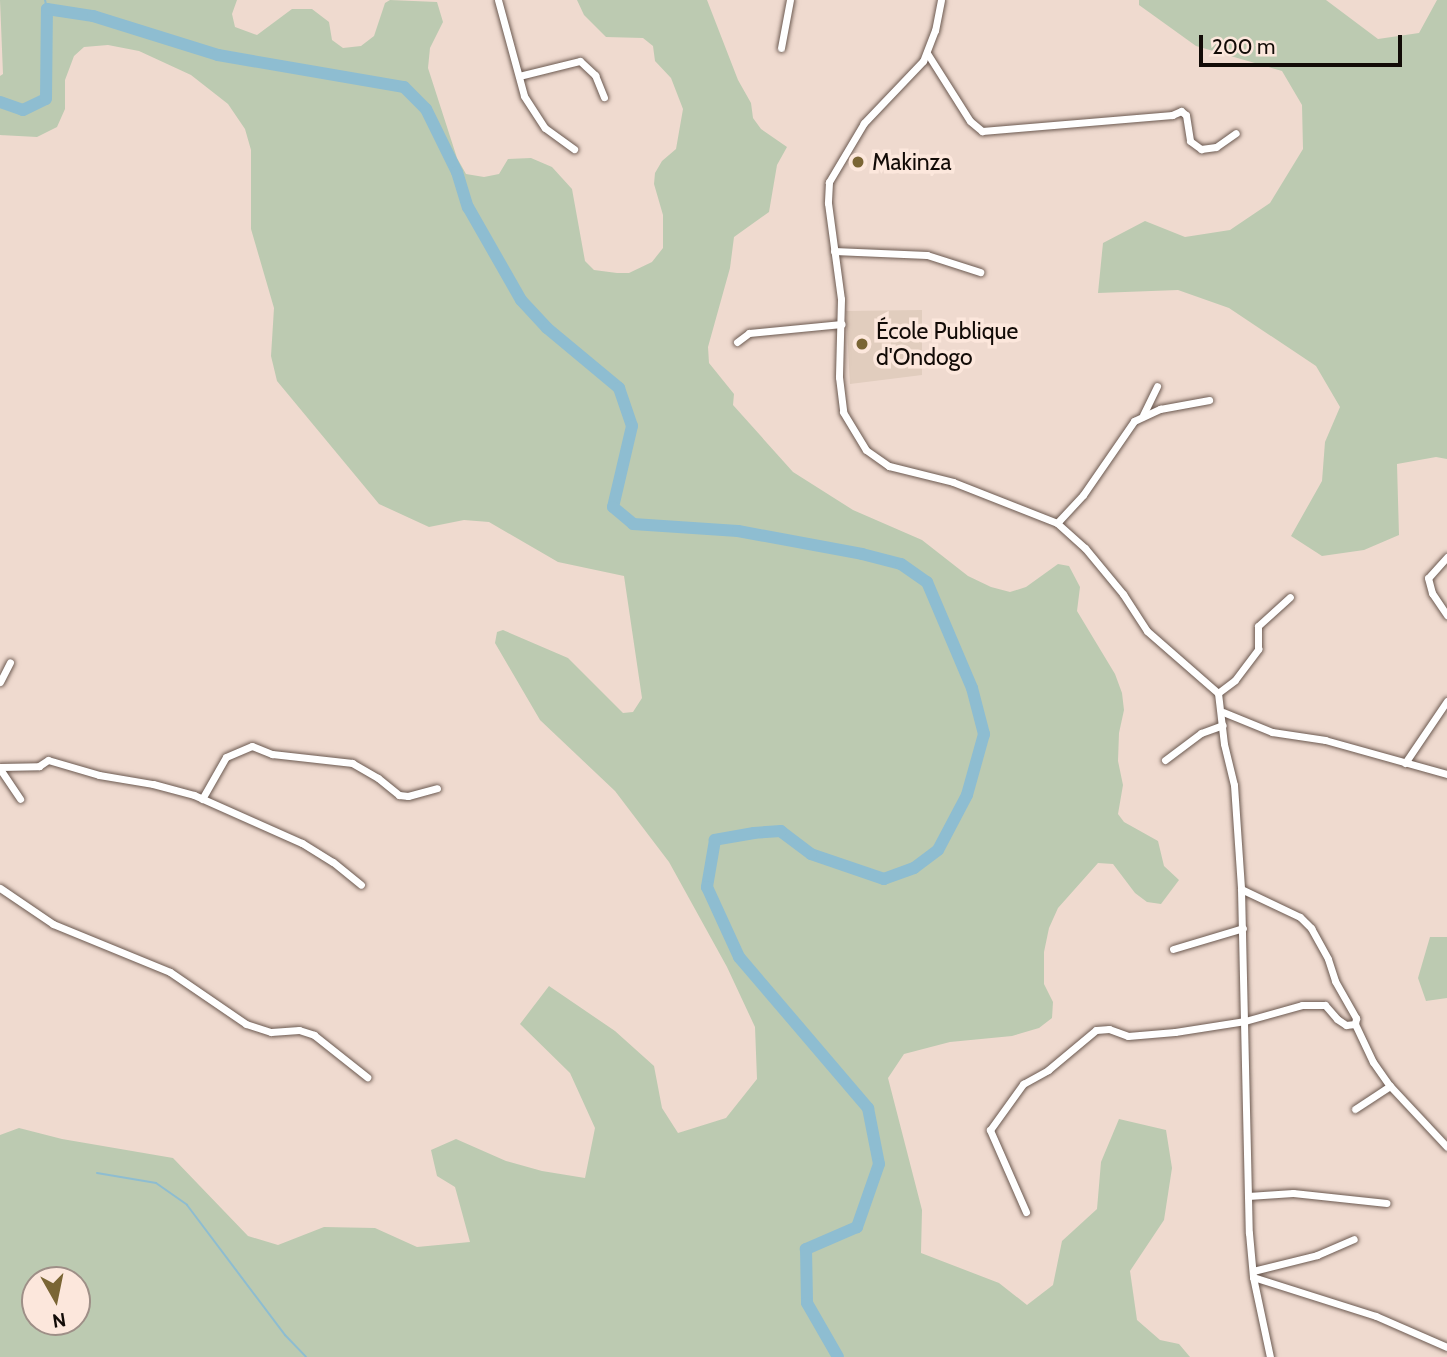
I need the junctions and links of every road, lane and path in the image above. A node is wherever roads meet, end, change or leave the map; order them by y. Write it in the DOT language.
graph roads {
  1 [pos="498,0"];
  2 [pos="790,0"];
  3 [pos="941,0"];
  4 [pos="780,48"];
  5 [pos="927,53"];
  6 [pos="519,76"];
  7 [pos="604,97"];
  8 [pos="1236,133"];
  9 [pos="574,149"];
  10 [pos="834,251"];
  11 [pos="980,272"];
  12 [pos="842,324"];
  13 [pos="737,342"];
  14 [pos="1157,386"];
  15 [pos="1209,400"];
  16 [pos="1143,415"];
  17 [pos="1057,523"];
  18 [pos="1447,557"];
  19 [pos="1290,597"];
  20 [pos="1447,615"];
  21 [pos="10,662"];
  22 [pos="0,682"];
  23 [pos="1219,693"];
  24 [pos="1447,701"];
  25 [pos="1223,712"];
  26 [pos="1223,725"];
  27 [pos="1165,760"];
  28 [pos="1405,763"];
  29 [pos="0,768"];
  30 [pos="1447,774"];
  31 [pos="437,788"];
  32 [pos="20,799"];
  33 [pos="202,799"];
  34 [pos="361,885"];
  35 [pos="0,888"];
  36 [pos="1241,889"];
  37 [pos="1243,928"];
  38 [pos="1173,949"];
  39 [pos="1245,1021"];
  40 [pos="1356,1024"];
  41 [pos="368,1076"];
  42 [pos="1390,1086"];
  43 [pos="1355,1109"];
  44 [pos="1447,1147"];
  45 [pos="1248,1196"];
  46 [pos="1386,1203"];
  47 [pos="1026,1212"];
  48 [pos="1354,1239"];
  49 [pos="1253,1274"];
  50 [pos="1447,1347"];
  51 [pos="1270,1357"];
  1 -- 6 [label="street"];
  2 -- 4 [label="street"];
  3 -- 5 [label="street"];
  5 -- 8 [label="street"];
  5 -- 10 [label="street"];
  6 -- 7 [label="street"];
  6 -- 9 [label="street"];
  10 -- 11 [label="street"];
  10 -- 12 [label="street"];
  12 -- 13 [label="street"];
  12 -- 17 [label="street"];
  14 -- 16 [label="street"];
  15 -- 16 [label="street"];
  16 -- 17 [label="street"];
  17 -- 23 [label="street"];
  18 -- 20 [label="street"];
  19 -- 23 [label="street"];
  21 -- 22 [label="street"];
  23 -- 25 [label="street"];
  24 -- 28 [label="street"];
  25 -- 26 [label="street"];
  25 -- 28 [label="street"];
  26 -- 27 [label="street"];
  26 -- 36 [label="street"];
  28 -- 30 [label="street"];
  29 -- 32 [label="street"];
  29 -- 33 [label="street"];
  31 -- 33 [label="street"];
  33 -- 34 [label="street"];
  35 -- 41 [label="street"];
  36 -- 37 [label="street"];
  36 -- 40 [label="street"];
  37 -- 38 [label="street"];
  37 -- 39 [label="street"];
  39 -- 40 [label="street"];
  39 -- 45 [label="street"];
  39 -- 47 [label="street"];
  40 -- 42 [label="street"];
  42 -- 43 [label="street"];
  42 -- 44 [label="street"];
  45 -- 46 [label="street"];
  45 -- 49 [label="street"];
  48 -- 49 [label="street"];
  49 -- 50 [label="street"];
  49 -- 51 [label="street"];
}
